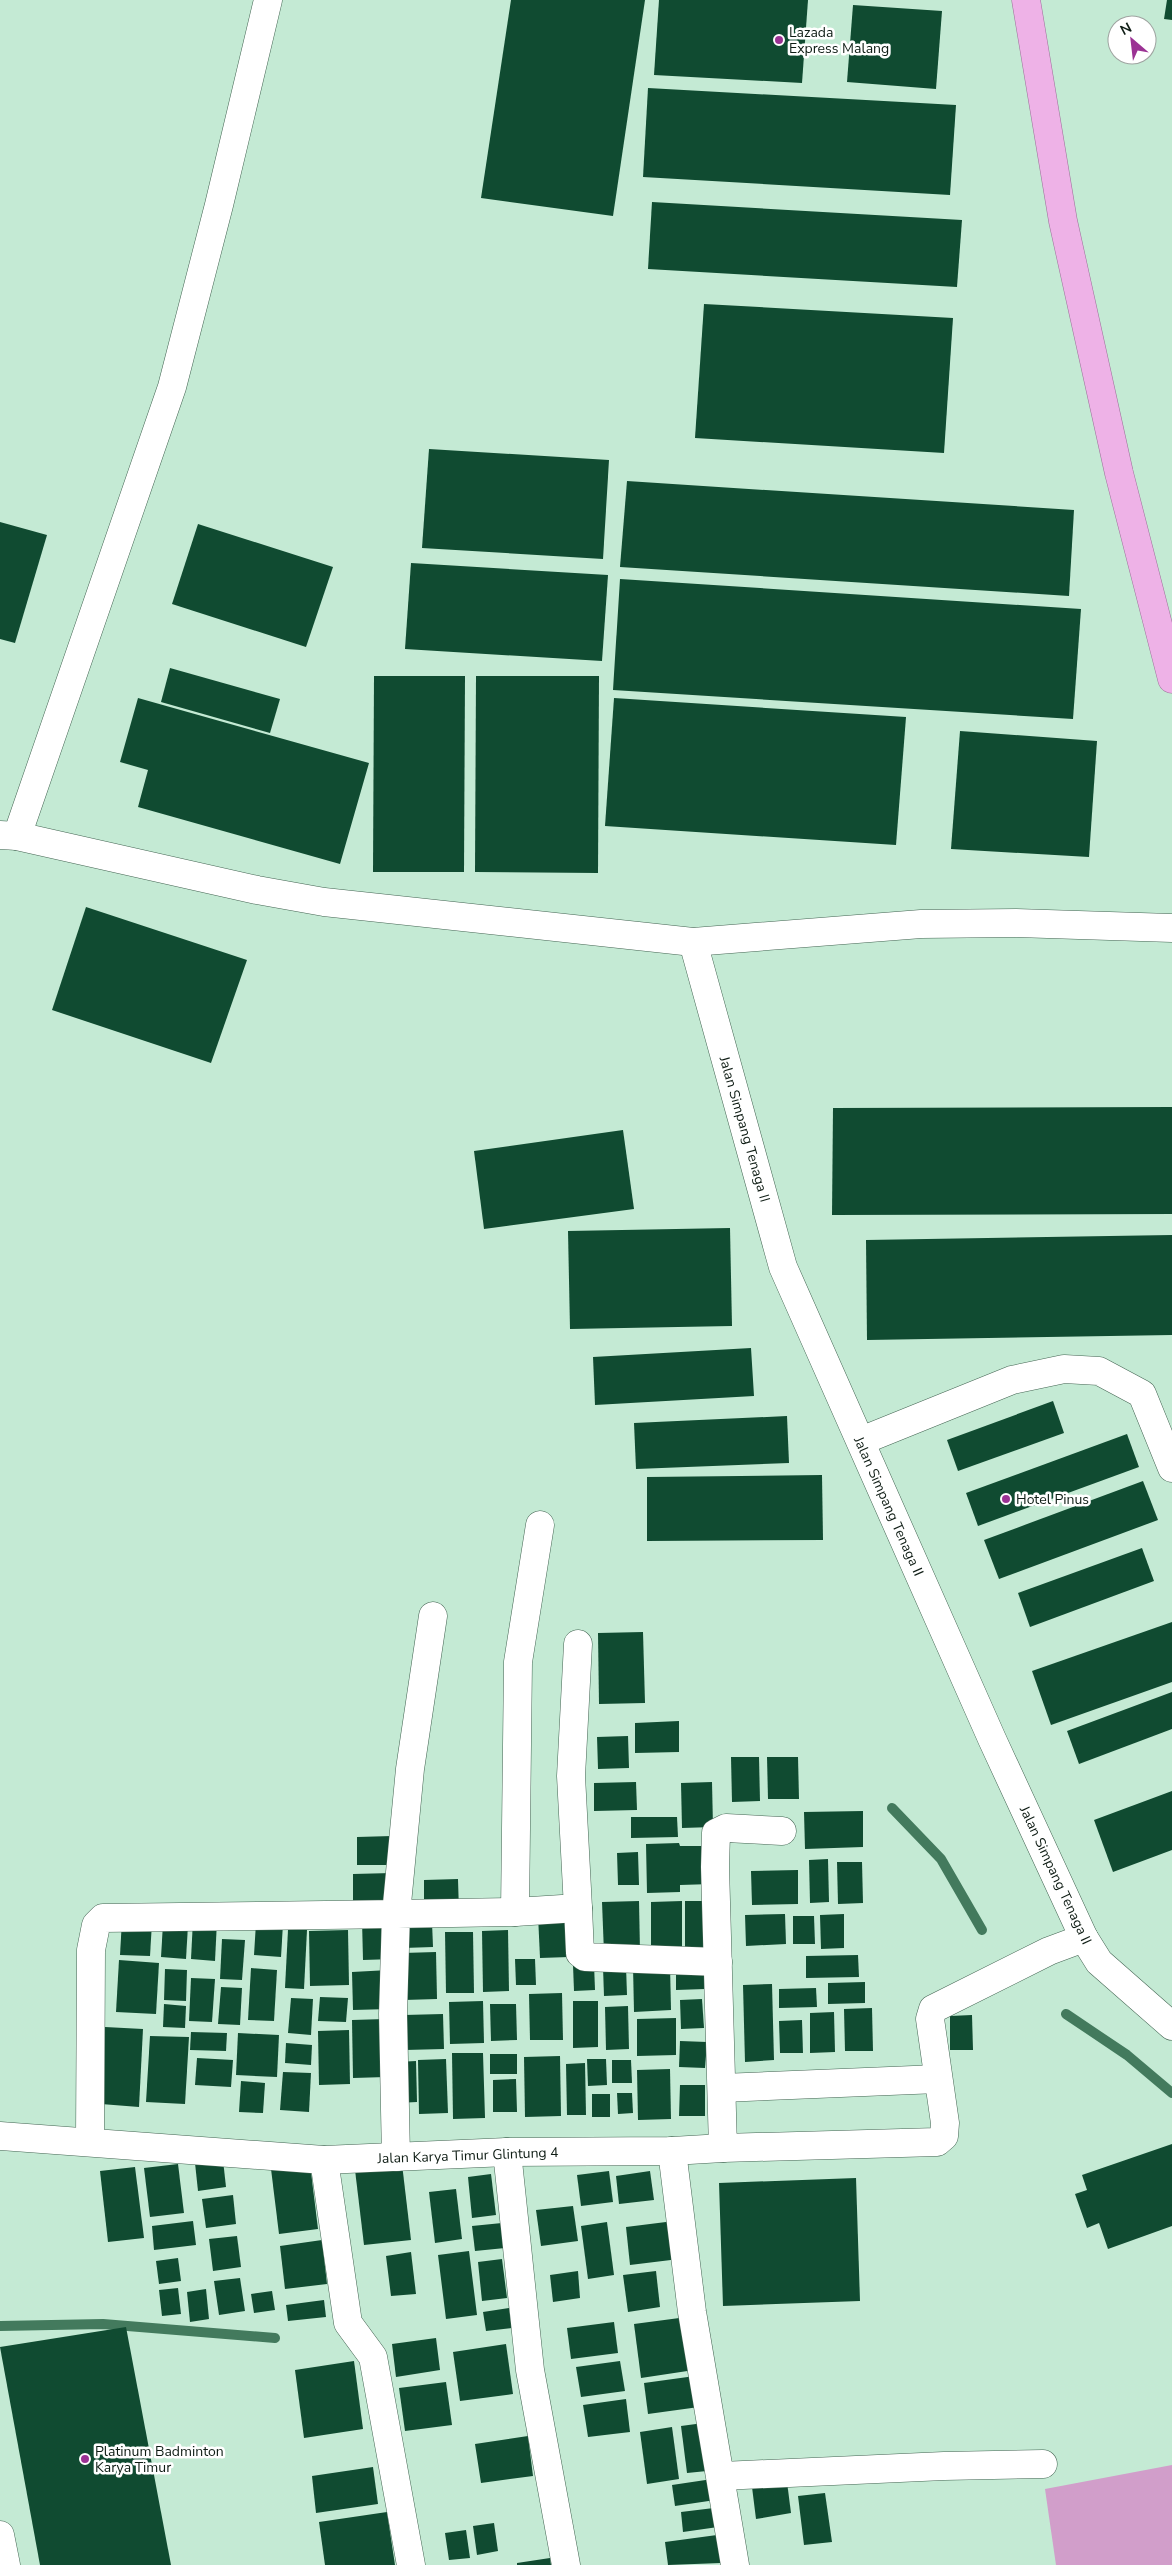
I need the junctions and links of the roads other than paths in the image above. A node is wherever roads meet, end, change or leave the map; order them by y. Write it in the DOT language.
graph roads {
  1 [pos="268,0"];
  2 [pos="1026,0"];
  3 [pos="1172,679"];
  4 [pos="8,836"];
  5 [pos="1172,928"];
  6 [pos="693,942"];
  7 [pos="861,1441"];
  8 [pos="1172,1468"];
  9 [pos="540,1524"];
  10 [pos="433,1616"];
  11 [pos="578,1644"];
  12 [pos="782,1831"];
  13 [pos="578,1908"];
  14 [pos="515,1912"];
  15 [pos="396,1914"];
  16 [pos="1084,1938"];
  17 [pos="718,1962"];
  18 [pos="1172,2026"];
  19 [pos="938,2078"];
  20 [pos="722,2088"];
  21 [pos="0,2136"];
  22 [pos="90,2141"];
  23 [pos="724,2148"];
  24 [pos="672,2151"];
  25 [pos="506,2152"];
  26 [pos="396,2157"];
  27 [pos="324,2160"];
  28 [pos="1043,2464"];
  29 [pos="722,2476"];
  30 [pos="0,2535"];
  31 [pos="6,2565"];
  32 [pos="411,2565"];
  33 [pos="566,2565"];
  34 [pos="736,2565"];
  1 -- 4 [label="street"];
  2 -- 3 [label="highway"];
  4 -- 6 [label="street"];
  5 -- 6 [label="street"];
  6 -- 7 [label="street, Jalan Simpang Tenaga II"];
  7 -- 8 [label="street"];
  7 -- 16 [label="street, Jalan Simpang Tenaga II"];
  9 -- 14 [label="street"];
  10 -- 15 [label="street"];
  11 -- 13 [label="street"];
  12 -- 17 [label="street"];
  13 -- 14 [label="street"];
  13 -- 17 [label="street"];
  14 -- 15 [label="street"];
  15 -- 22 [label="street"];
  15 -- 26 [label="street"];
  16 -- 18 [label="street, Jalan Simpang Tenaga II"];
  16 -- 19 [label="street"];
  17 -- 20 [label="street"];
  19 -- 20 [label="street"];
  19 -- 23 [label="street, Jalan Karya Timur Glintung 4"];
  20 -- 23 [label="street"];
  21 -- 22 [label="street, Jalan Karya Timur Glintung 4"];
  22 -- 27 [label="street, Jalan Karya Timur Glintung 4"];
  23 -- 24 [label="street, Jalan Karya Timur Glintung 4"];
  24 -- 25 [label="street, Jalan Karya Timur Glintung 4"];
  24 -- 29 [label="street"];
  25 -- 26 [label="street, Jalan Karya Timur Glintung 4"];
  25 -- 33 [label="street"];
  26 -- 27 [label="street, Jalan Karya Timur Glintung 4"];
  27 -- 32 [label="street"];
  28 -- 29 [label="street"];
  29 -- 34 [label="street"];
  30 -- 31 [label="street"];
}
